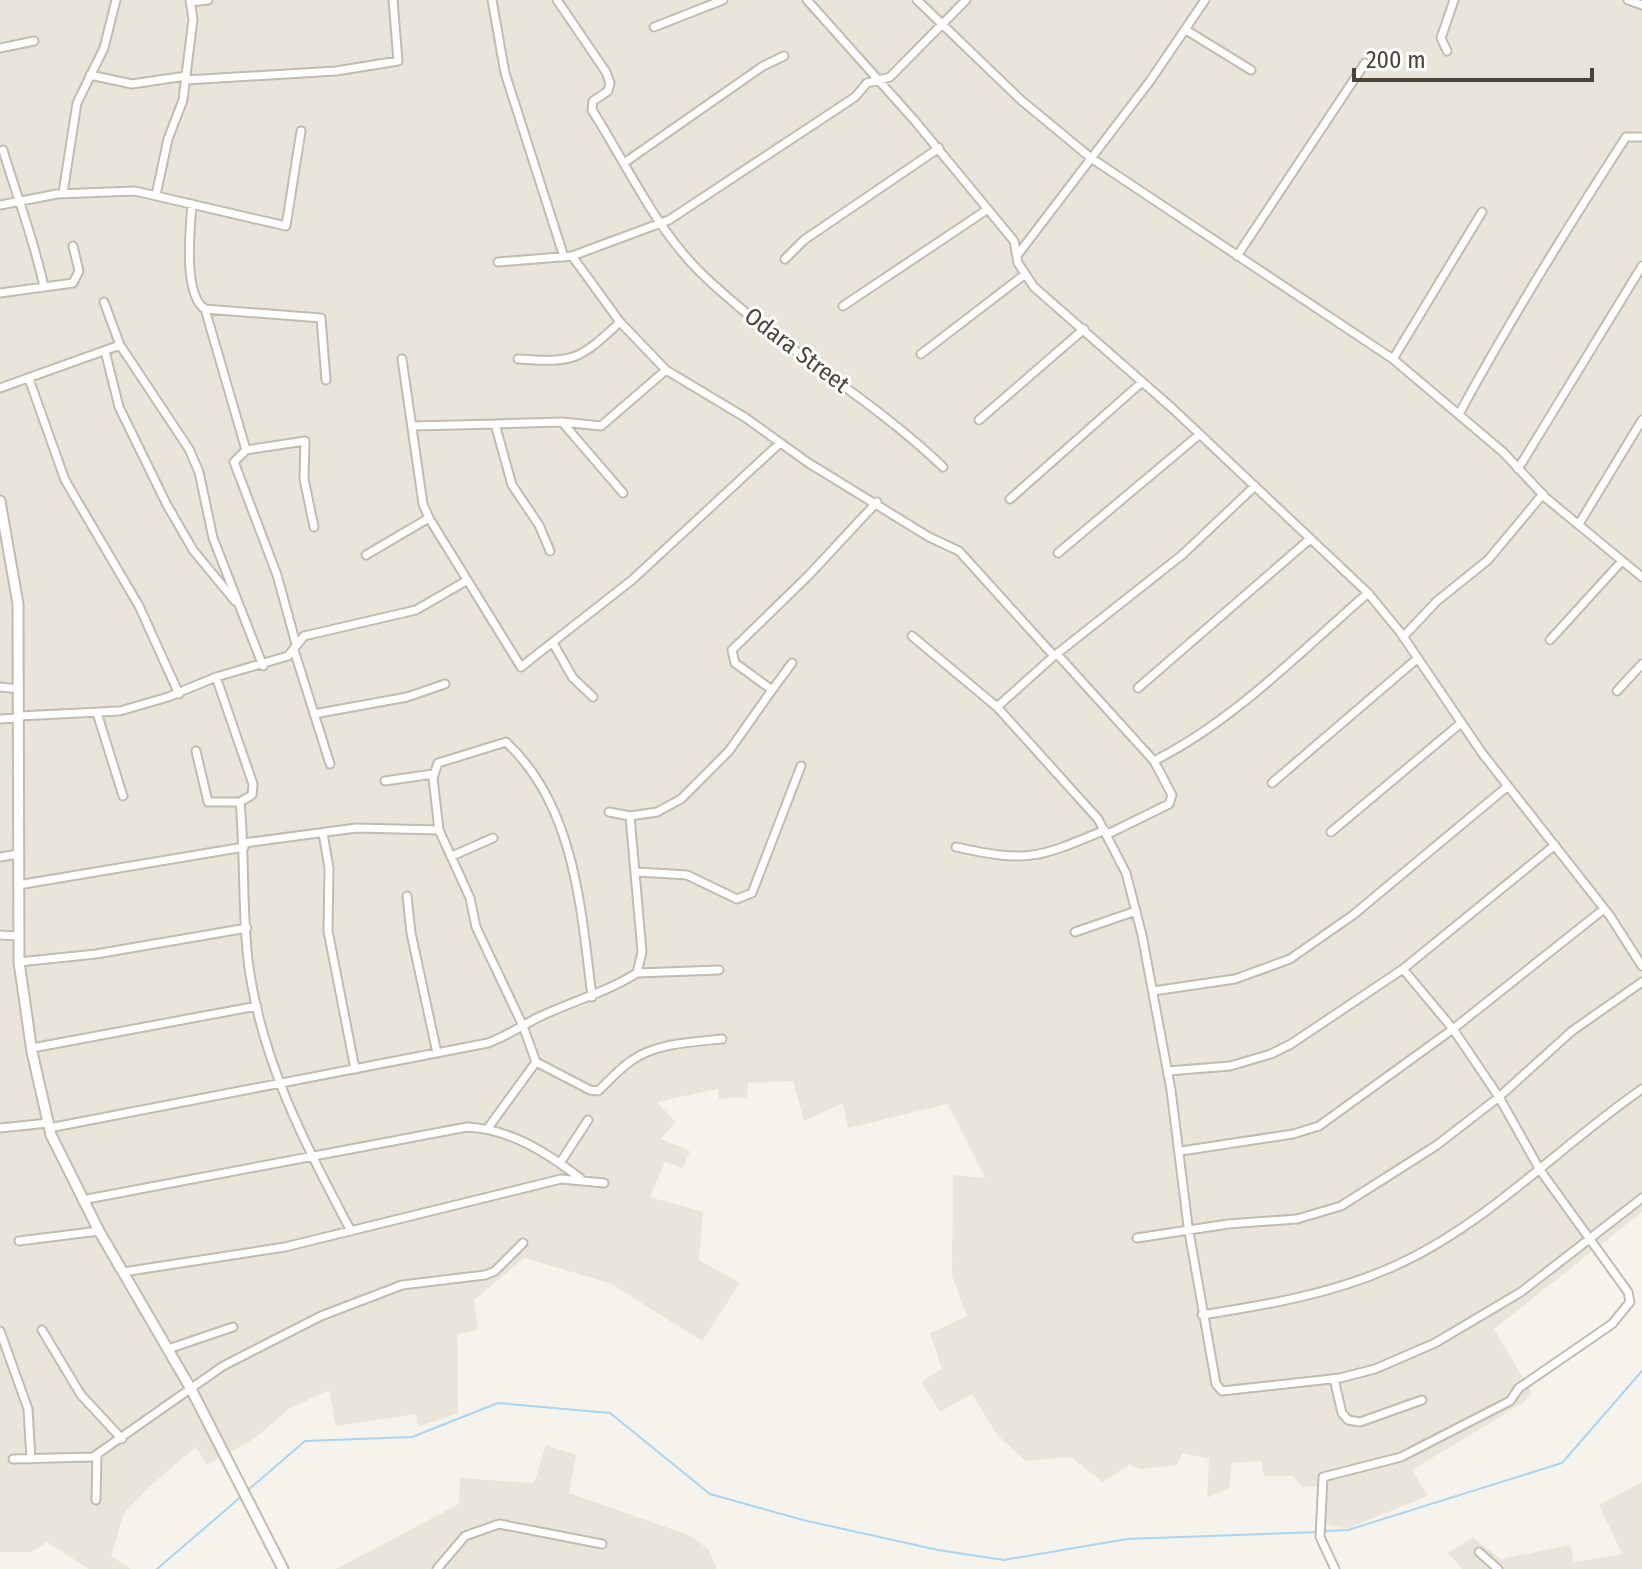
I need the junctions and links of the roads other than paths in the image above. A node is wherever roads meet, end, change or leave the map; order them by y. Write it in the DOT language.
graph roads {
  1 [pos="116,0"];
  2 [pos="208,0"];
  3 [pos="393,0"];
  4 [pos="492,0"];
  5 [pos="557,0"];
  6 [pos="723,0"];
  7 [pos="807,0"];
  8 [pos="917,0"];
  9 [pos="966,0"];
  10 [pos="1205,0"];
  11 [pos="1454,0"];
  12 [pos="1628,0"];
  13 [pos="190,1"];
  14 [pos="1642,5"];
  15 [pos="941,25"];
  16 [pos="654,27"];
  17 [pos="1186,30"];
  18 [pos="34,41"];
  19 [pos="0,48"];
  20 [pos="1447,51"];
  21 [pos="784,56"];
  22 [pos="1365,63"];
  23 [pos="1251,70"];
  24 [pos="90,75"];
  25 [pos="186,78"];
  26 [pos="878,81"];
  27 [pos="301,131"];
  28 [pos="1642,137"];
  29 [pos="939,148"];
  30 [pos="3,150"];
  31 [pos="1091,158"];
  32 [pos="624,163"];
  33 [pos="63,193"];
  34 [pos="156,195"];
  35 [pos="19,201"];
  36 [pos="192,204"];
  37 [pos="0,205"];
  38 [pos="988,209"];
  39 [pos="1482,212"];
  40 [pos="659,225"];
  41 [pos="73,246"];
  42 [pos="1019,253"];
  43 [pos="568,256"];
  44 [pos="1237,256"];
  45 [pos="785,259"];
  46 [pos="498,262"];
  47 [pos="1642,266"];
  48 [pos="1024,275"];
  49 [pos="44,287"];
  50 [pos="0,293"];
  51 [pos="104,302"];
  52 [pos="843,306"];
  53 [pos="205,309"];
  54 [pos="620,322"];
  55 [pos="1084,329"];
  56 [pos="120,345"];
  57 [pos="105,351"];
  58 [pos="921,354"];
  59 [pos="402,359"];
  60 [pos="518,359"];
  61 [pos="1393,359"];
  62 [pos="666,370"];
  63 [pos="29,379"];
  64 [pos="326,380"];
  65 [pos="1141,383"];
  66 [pos="0,388"];
  67 [pos="1459,414"];
  68 [pos="979,420"];
  69 [pos="1642,420"];
  70 [pos="562,422"];
  71 [pos="495,424"];
  72 [pos="413,426"];
  73 [pos="1200,434"];
  74 [pos="780,443"];
  75 [pos="246,450"];
  76 [pos="943,467"];
  77 [pos="1518,469"];
  78 [pos="1255,486"];
  79 [pos="623,493"];
  80 [pos="1543,494"];
  81 [pos="1010,499"];
  82 [pos="0,501"];
  83 [pos="877,502"];
  84 [pos="429,518"];
  85 [pos="1579,524"];
  86 [pos="314,527"];
  87 [pos="3,529"];
  88 [pos="1310,539"];
  89 [pos="550,551"];
  90 [pos="1058,553"];
  91 [pos="366,555"];
  92 [pos="1622,561"];
  93 [pos="1642,576"];
  94 [pos="466,581"];
  95 [pos="1368,593"];
  96 [pos="236,602"];
  97 [pos="912,636"];
  98 [pos="1403,637"];
  99 [pos="1550,640"];
  100 [pos="553,643"];
  101 [pos="295,647"];
  102 [pos="1056,655"];
  103 [pos="1418,658"];
  104 [pos="792,663"];
  105 [pos="1642,664"];
  106 [pos="263,666"];
  107 [pos="216,677"];
  108 [pos="445,684"];
  109 [pos="0,687"];
  110 [pos="1138,688"];
  111 [pos="19,689"];
  112 [pos="772,690"];
  113 [pos="1617,691"];
  114 [pos="179,694"];
  115 [pos="593,697"];
  116 [pos="997,707"];
  117 [pos="97,713"];
  118 [pos="314,714"];
  119 [pos="19,717"];
  120 [pos="0,719"];
  121 [pos="1461,723"];
  122 [pos="196,751"];
  123 [pos="1154,761"];
  124 [pos="330,764"];
  125 [pos="801,766"];
  126 [pos="433,774"];
  127 [pos="385,781"];
  128 [pos="1272,783"];
  129 [pos="1508,786"];
  130 [pos="123,796"];
  131 [pos="240,802"];
  132 [pos="609,812"];
  133 [pos="630,816"];
  134 [pos="439,830"];
  135 [pos="1107,832"];
  136 [pos="1331,832"];
  137 [pos="323,833"];
  138 [pos="493,838"];
  139 [pos="244,845"];
  140 [pos="1555,845"];
  141 [pos="956,847"];
  142 [pos="18,854"];
  143 [pos="452,856"];
  144 [pos="0,857"];
  145 [pos="637,872"];
  146 [pos="18,885"];
  147 [pos="407,896"];
  148 [pos="1604,909"];
  149 [pos="1136,911"];
  150 [pos="247,928"];
  151 [pos="1075,932"];
  152 [pos="0,935"];
  153 [pos="18,936"];
  154 [pos="1641,961"];
  155 [pos="19,962"];
  156 [pos="1403,969"];
  157 [pos="719,970"];
  158 [pos="637,973"];
  159 [pos="1642,982"];
  160 [pos="1153,991"];
  161 [pos="592,997"];
  162 [pos="257,1006"];
  163 [pos="523,1026"];
  164 [pos="1453,1029"];
  165 [pos="722,1039"];
  166 [pos="32,1048"];
  167 [pos="437,1053"];
  168 [pos="536,1062"];
  169 [pos="355,1069"];
  170 [pos="1168,1071"];
  171 [pos="278,1084"];
  172 [pos="1642,1089"];
  173 [pos="1499,1097"];
  174 [pos="588,1120"];
  175 [pos="48,1126"];
  176 [pos="0,1128"];
  177 [pos="488,1128"];
  178 [pos="1181,1151"];
  179 [pos="313,1158"];
  180 [pos="560,1163"];
  181 [pos="1540,1170"];
  182 [pos="580,1178"];
  183 [pos="604,1183"];
  184 [pos="1642,1198"];
  185 [pos="82,1200"];
  186 [pos="1188,1230"];
  187 [pos="99,1231"];
  188 [pos="351,1231"];
  189 [pos="1137,1238"];
  190 [pos="19,1241"];
  191 [pos="1590,1242"];
  192 [pos="523,1243"];
  193 [pos="123,1272"];
  194 [pos="1202,1315"];
  195 [pos="233,1327"];
  196 [pos="42,1330"];
  197 [pos="0,1331"];
  198 [pos="168,1349"];
  199 [pos="1334,1379"];
  200 [pos="191,1389"];
  201 [pos="1422,1400"];
  202 [pos="122,1439"];
  203 [pos="97,1455"];
  204 [pos="13,1459"];
  205 [pos="31,1459"];
  206 [pos="96,1500"];
  207 [pos="602,1544"];
  208 [pos="1479,1552"];
  209 [pos="283,1569"];
  210 [pos="437,1569"];
  211 [pos="1335,1569"];
  212 [pos="1498,1569"];
  1 -- 24 [label="street"];
  2 -- 13 [label="street"];
  3 -- 25 [label="street"];
  4 -- 43 [label="street"];
  5 -- 32 [label="street, Odara Street"];
  6 -- 16 [label="street"];
  7 -- 26 [label="street"];
  8 -- 15 [label="street"];
  9 -- 15 [label="street"];
  10 -- 17 [label="street"];
  11 -- 20 [label="street"];
  12 -- 14 [label="street"];
  13 -- 25 [label="street"];
  15 -- 26 [label="street"];
  15 -- 31 [label="street"];
  17 -- 23 [label="street"];
  17 -- 31 [label="street"];
  18 -- 19 [label="street"];
  21 -- 32 [label="street"];
  22 -- 44 [label="street"];
  24 -- 25 [label="street"];
  24 -- 33 [label="street"];
  25 -- 34 [label="street"];
  26 -- 29 [label="street"];
  26 -- 40 [label="street"];
  27 -- 36 [label="street"];
  28 -- 67 [label="street"];
  29 -- 38 [label="street"];
  29 -- 45 [label="street"];
  30 -- 35 [label="street"];
  31 -- 42 [label="street"];
  31 -- 44 [label="street"];
  32 -- 40 [label="street, Odara Street"];
  33 -- 34 [label="street"];
  33 -- 35 [label="street"];
  34 -- 36 [label="street"];
  35 -- 37 [label="street"];
  35 -- 49 [label="street"];
  36 -- 53 [label="street"];
  38 -- 42 [label="street"];
  38 -- 52 [label="street"];
  39 -- 61 [label="street"];
  40 -- 43 [label="street"];
  40 -- 76 [label="street, Odara Street"];
  41 -- 49 [label="street"];
  42 -- 48 [label="street"];
  43 -- 46 [label="street"];
  43 -- 54 [label="street"];
  44 -- 61 [label="street"];
  47 -- 77 [label="street"];
  48 -- 55 [label="street"];
  48 -- 58 [label="street"];
  49 -- 50 [label="street"];
  51 -- 56 [label="street"];
  53 -- 64 [label="street"];
  53 -- 75 [label="street"];
  54 -- 60 [label="street"];
  54 -- 62 [label="street"];
  55 -- 65 [label="street"];
  55 -- 68 [label="street"];
  56 -- 57 [label="street"];
  56 -- 96 [label="street"];
  57 -- 63 [label="street"];
  57 -- 96 [label="street"];
  59 -- 72 [label="street"];
  61 -- 67 [label="street"];
  62 -- 70 [label="street"];
  62 -- 74 [label="street"];
  63 -- 66 [label="street"];
  63 -- 114 [label="street"];
  65 -- 73 [label="street"];
  65 -- 81 [label="street"];
  67 -- 77 [label="street"];
  69 -- 85 [label="street"];
  70 -- 71 [label="street"];
  70 -- 79 [label="street"];
  71 -- 72 [label="street"];
  71 -- 89 [label="street"];
  72 -- 84 [label="street"];
  73 -- 78 [label="street"];
  73 -- 90 [label="street"];
  74 -- 83 [label="street"];
  74 -- 100 [label="street"];
  75 -- 86 [label="street"];
  75 -- 101 [label="street"];
  77 -- 80 [label="street"];
  78 -- 88 [label="street"];
  78 -- 102 [label="street"];
  80 -- 85 [label="street"];
  80 -- 98 [label="street"];
  82 -- 87 [label="street"];
  83 -- 102 [label="street"];
  83 -- 112 [label="street"];
  84 -- 91 [label="street"];
  84 -- 94 [label="street"];
  85 -- 92 [label="street"];
  87 -- 111 [label="street"];
  88 -- 95 [label="street"];
  88 -- 110 [label="street"];
  92 -- 93 [label="street"];
  92 -- 99 [label="street"];
  94 -- 100 [label="street"];
  94 -- 101 [label="street"];
  95 -- 98 [label="street"];
  95 -- 123 [label="street"];
  96 -- 106 [label="street"];
  97 -- 116 [label="street"];
  98 -- 103 [label="street"];
  100 -- 115 [label="street"];
  101 -- 106 [label="street"];
  101 -- 118 [label="street"];
  102 -- 116 [label="street"];
  102 -- 123 [label="street"];
  103 -- 121 [label="street"];
  103 -- 128 [label="street"];
  104 -- 112 [label="street"];
  105 -- 113 [label="street"];
  106 -- 107 [label="street"];
  107 -- 114 [label="street"];
  107 -- 131 [label="street"];
  108 -- 118 [label="street"];
  109 -- 111 [label="street"];
  111 -- 119 [label="street"];
  112 -- 133 [label="street"];
  114 -- 117 [label="street"];
  116 -- 135 [label="street"];
  117 -- 119 [label="street"];
  117 -- 130 [label="street"];
  118 -- 124 [label="street"];
  119 -- 120 [label="street"];
  119 -- 142 [label="street"];
  121 -- 129 [label="street"];
  121 -- 136 [label="street"];
  122 -- 131 [label="street"];
  123 -- 135 [label="street"];
  125 -- 145 [label="street"];
  126 -- 127 [label="street"];
  126 -- 134 [label="street"];
  126 -- 161 [label="street"];
  129 -- 140 [label="street"];
  129 -- 160 [label="street"];
  131 -- 139 [label="street"];
  132 -- 133 [label="street"];
  133 -- 145 [label="street"];
  134 -- 137 [label="street"];
  134 -- 143 [label="street"];
  135 -- 141 [label="street"];
  135 -- 149 [label="street"];
  137 -- 139 [label="street"];
  137 -- 169 [label="street"];
  138 -- 143 [label="street"];
  139 -- 146 [label="street"];
  139 -- 150 [label="street"];
  140 -- 148 [label="street"];
  140 -- 156 [label="street"];
  142 -- 144 [label="street"];
  142 -- 146 [label="street"];
  143 -- 163 [label="street"];
  145 -- 158 [label="street"];
  146 -- 153 [label="street"];
  147 -- 167 [label="street"];
  148 -- 154 [label="street"];
  148 -- 164 [label="street"];
  149 -- 151 [label="street"];
  149 -- 160 [label="street"];
  150 -- 155 [label="street"];
  150 -- 162 [label="street"];
  152 -- 153 [label="street"];
  153 -- 155 [label="street"];
  155 -- 166 [label="street"];
  156 -- 164 [label="street"];
  156 -- 170 [label="street"];
  157 -- 158 [label="street"];
  158 -- 161 [label="street"];
  159 -- 173 [label="street"];
  160 -- 170 [label="street"];
  161 -- 163 [label="street"];
  162 -- 166 [label="street"];
  162 -- 171 [label="street"];
  163 -- 167 [label="street"];
  163 -- 168 [label="street"];
  164 -- 173 [label="street"];
  164 -- 178 [label="street"];
  165 -- 168 [label="street"];
  166 -- 175 [label="street"];
  167 -- 169 [label="street"];
  168 -- 177 [label="street"];
  169 -- 171 [label="street"];
  170 -- 178 [label="street"];
  171 -- 175 [label="street"];
  171 -- 179 [label="street"];
  172 -- 181 [label="street"];
  173 -- 181 [label="street"];
  173 -- 186 [label="street"];
  174 -- 180 [label="street"];
  175 -- 176 [label="street"];
  175 -- 185 [label="street"];
  177 -- 179 [label="street"];
  177 -- 180 [label="street"];
  178 -- 186 [label="street"];
  179 -- 185 [label="street"];
  179 -- 188 [label="street"];
  180 -- 182 [label="street"];
  181 -- 191 [label="street"];
  181 -- 194 [label="street"];
  182 -- 183 [label="street"];
  182 -- 188 [label="street"];
  184 -- 191 [label="street"];
  185 -- 187 [label="street"];
  186 -- 189 [label="street"];
  186 -- 194 [label="street"];
  187 -- 190 [label="street"];
  187 -- 193 [label="street"];
  188 -- 193 [label="street"];
  191 -- 199 [label="street"];
  191 -- 211 [label="street"];
  192 -- 200 [label="street"];
  193 -- 198 [label="street"];
  194 -- 199 [label="street"];
  195 -- 198 [label="street"];
  196 -- 202 [label="street"];
  197 -- 205 [label="street"];
  198 -- 200 [label="street"];
  199 -- 201 [label="street"];
  200 -- 202 [label="street"];
  200 -- 209 [label="street"];
  202 -- 203 [label="street"];
  203 -- 205 [label="street"];
  203 -- 206 [label="street"];
  204 -- 205 [label="street"];
  207 -- 210 [label="street"];
  208 -- 212 [label="street"];
}
